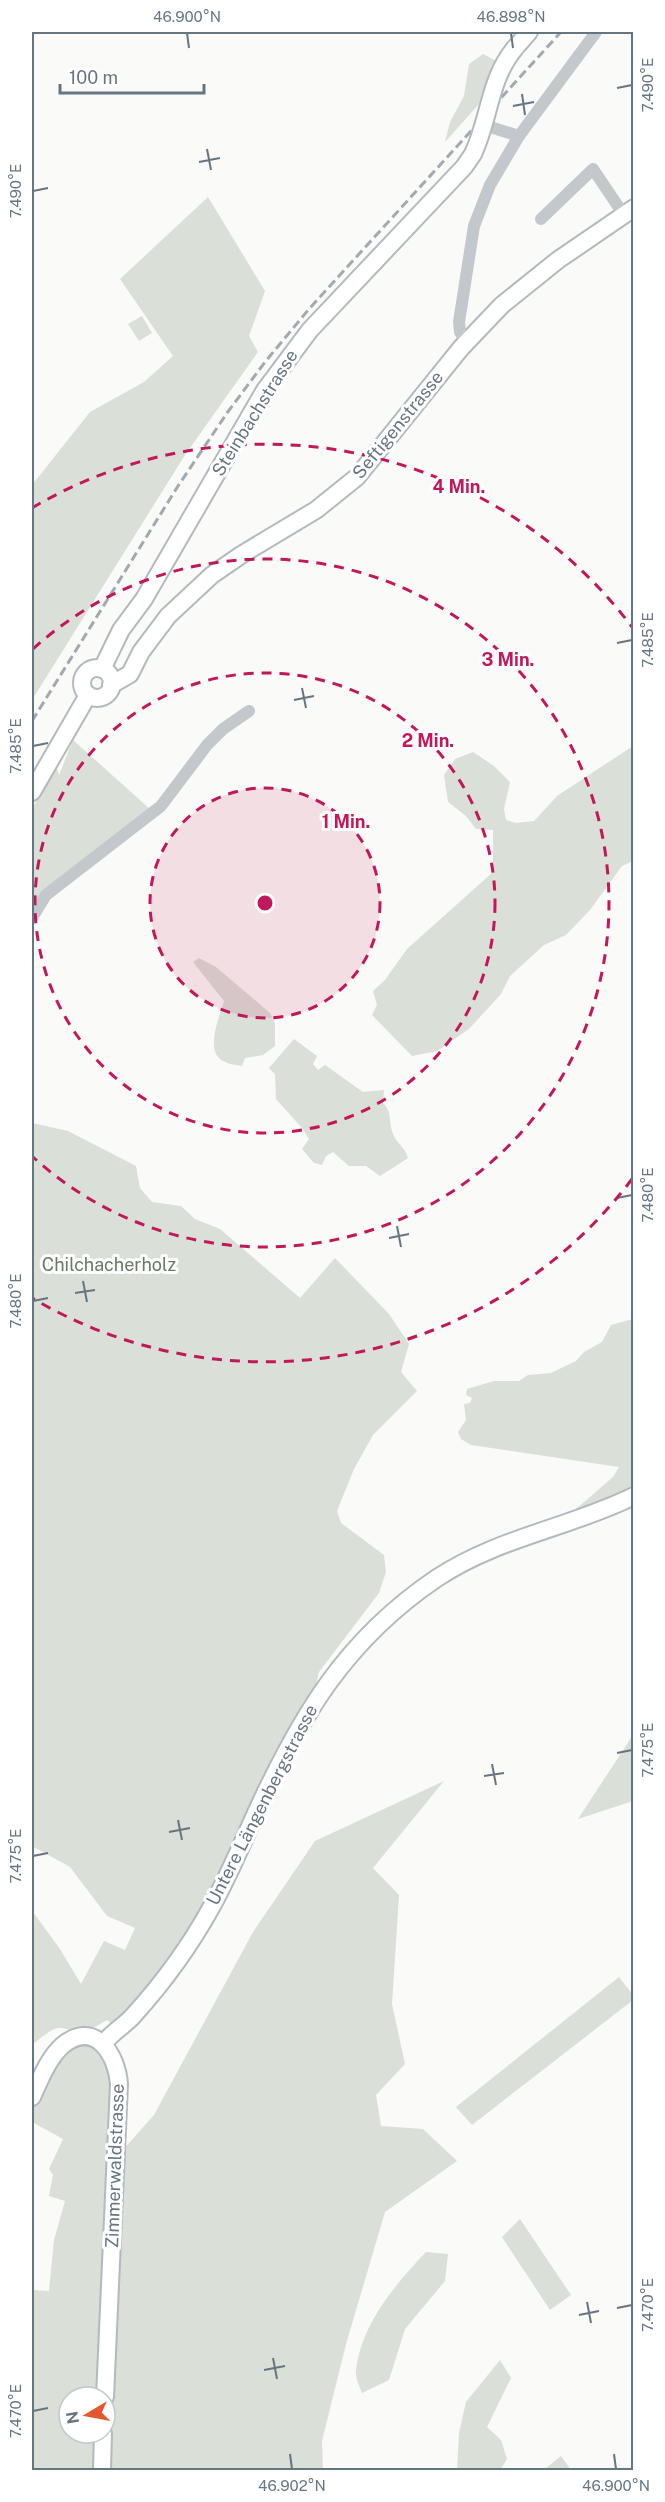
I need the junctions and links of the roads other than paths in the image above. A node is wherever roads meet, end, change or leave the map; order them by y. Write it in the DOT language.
graph roads {
  1 [pos="530,32"];
  2 [pos="596,32"];
  3 [pos="487,126"];
  4 [pos="519,136"];
  5 [pos="628,212"];
  6 [pos="541,219"];
  7 [pos="467,340"];
  8 [pos="102,669"];
  9 [pos="111,685"];
  10 [pos="88,695"];
  11 [pos="249,711"];
  12 [pos="32,792"];
  13 [pos="32,918"];
  14 [pos="633,1496"];
  15 [pos="103,2044"];
  16 [pos="32,2097"];
  17 [pos="106,2385"];
  18 [pos="103,2445"];
  19 [pos="102,2470"];
  1 -- 3 [label="main road, Steinbachstrasse, bridge"];
  2 -- 4 [label="street"];
  3 -- 4 [label="street"];
  3 -- 8 [label="main road, Steinbachstrasse, bridge"];
  4 -- 7 [label="street"];
  5 -- 6 [label="street"];
  5 -- 7 [label="main road, Seftigenstrasse"];
  7 -- 9 [label="main road, Seftigenstrasse"];
  8 -- 9 [label="main road"];
  8 -- 10 [label="main road, Steinbachstrasse"];
  9 -- 10 [label="main road"];
  10 -- 12 [label="main road, Steinbachstrasse"];
  11 -- 13 [label="street"];
  14 -- 15 [label="main road, Untere Längenbergstrasse"];
  15 -- 16 [label="main road"];
  15 -- 17 [label="main road, Zimmerwaldstrasse"];
  18 -- 19 [label="main road"];
}
